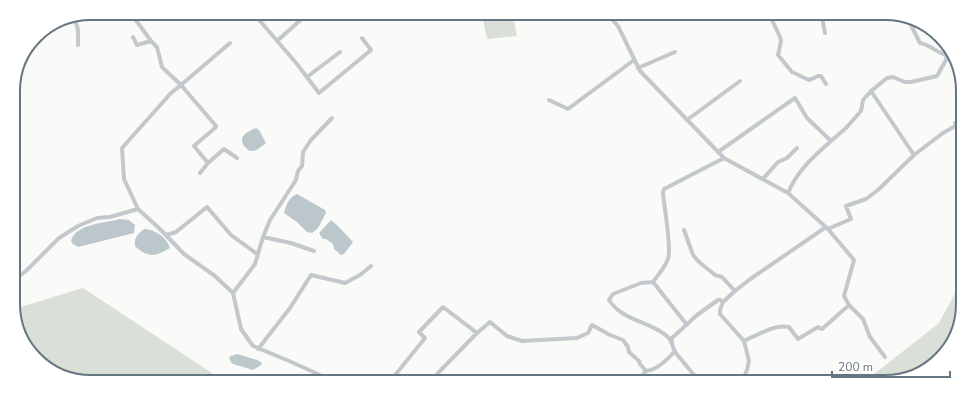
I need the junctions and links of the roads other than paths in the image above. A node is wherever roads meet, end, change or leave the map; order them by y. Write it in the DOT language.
graph roads {
  1 [pos="136,20"];
  2 [pos="259,20"];
  3 [pos="301,20"];
  4 [pos="613,20"];
  5 [pos="772,20"];
  6 [pos="823,20"];
  7 [pos="76,21"];
  8 [pos="911,25"];
  9 [pos="825,33"];
  10 [pos="133,37"];
  11 [pos="362,38"];
  12 [pos="151,41"];
  13 [pos="277,41"];
  14 [pos="230,43"];
  15 [pos="78,46"];
  16 [pos="340,52"];
  17 [pos="675,52"];
  18 [pos="634,60"];
  19 [pos="638,68"];
  20 [pos="307,77"];
  21 [pos="740,81"];
  22 [pos="826,84"];
  23 [pos="181,85"];
  24 [pos="871,91"];
  25 [pos="549,100"];
  26 [pos="332,118"];
  27 [pos="687,120"];
  28 [pos="956,125"];
  29 [pos="831,141"];
  30 [pos="797,148"];
  31 [pos="718,152"];
  32 [pos="914,154"];
  33 [pos="237,158"];
  34 [pos="724,158"];
  35 [pos="208,164"];
  36 [pos="200,173"];
  37 [pos="763,179"];
  38 [pos="788,192"];
  39 [pos="138,209"];
  40 [pos="827,228"];
  41 [pos="684,230"];
  42 [pos="166,235"];
  43 [pos="262,237"];
  44 [pos="314,251"];
  45 [pos="257,254"];
  46 [pos="371,266"];
  47 [pos="20,276"];
  48 [pos="652,282"];
  49 [pos="735,291"];
  50 [pos="233,293"];
  51 [pos="723,302"];
  52 [pos="849,305"];
  53 [pos="687,325"];
  54 [pos="477,333"];
  55 [pos="744,341"];
  56 [pos="672,344"];
  57 [pos="258,349"];
  58 [pos="675,351"];
  59 [pos="885,357"];
  60 [pos="646,371"];
  61 [pos="320,375"];
  62 [pos="395,375"];
  63 [pos="437,375"];
  64 [pos="643,375"];
  65 [pos="694,375"];
  66 [pos="745,375"];
  1 -- 12 [label="street"];
  2 -- 13 [label="street"];
  3 -- 13 [label="street"];
  4 -- 18 [label="street"];
  5 -- 22 [label="street"];
  6 -- 9 [label="street"];
  7 -- 15 [label="street"];
  8 -- 24 [label="street"];
  10 -- 12 [label="street"];
  11 -- 20 [label="street"];
  12 -- 23 [label="street"];
  13 -- 20 [label="street"];
  14 -- 23 [label="street"];
  16 -- 20 [label="street"];
  17 -- 19 [label="street"];
  18 -- 19 [label="street"];
  18 -- 25 [label="street"];
  19 -- 27 [label="street"];
  21 -- 27 [label="street"];
  23 -- 35 [label="street"];
  23 -- 39 [label="street"];
  24 -- 29 [label="street"];
  24 -- 32 [label="street"];
  26 -- 43 [label="street"];
  27 -- 31 [label="street"];
  28 -- 32 [label="street"];
  29 -- 31 [label="street"];
  29 -- 38 [label="street"];
  30 -- 37 [label="street"];
  31 -- 34 [label="street"];
  32 -- 40 [label="street"];
  33 -- 35 [label="street"];
  34 -- 37 [label="street"];
  34 -- 48 [label="street"];
  35 -- 36 [label="street"];
  37 -- 38 [label="street"];
  38 -- 40 [label="street"];
  39 -- 42 [label="street"];
  39 -- 47 [label="street"];
  40 -- 49 [label="street"];
  40 -- 52 [label="street"];
  41 -- 49 [label="street"];
  42 -- 45 [label="street"];
  42 -- 50 [label="street"];
  43 -- 44 [label="street"];
  43 -- 45 [label="street"];
  45 -- 50 [label="street"];
  46 -- 57 [label="street"];
  48 -- 53 [label="street"];
  48 -- 56 [label="street"];
  49 -- 51 [label="street"];
  50 -- 57 [label="street"];
  51 -- 53 [label="street"];
  51 -- 55 [label="street"];
  52 -- 55 [label="street"];
  52 -- 59 [label="street"];
  53 -- 56 [label="street"];
  54 -- 60 [label="street"];
  54 -- 62 [label="street"];
  54 -- 63 [label="street"];
  55 -- 66 [label="street"];
  56 -- 58 [label="street"];
  57 -- 61 [label="street"];
  58 -- 60 [label="street"];
  58 -- 65 [label="street"];
  60 -- 64 [label="street"];
}
